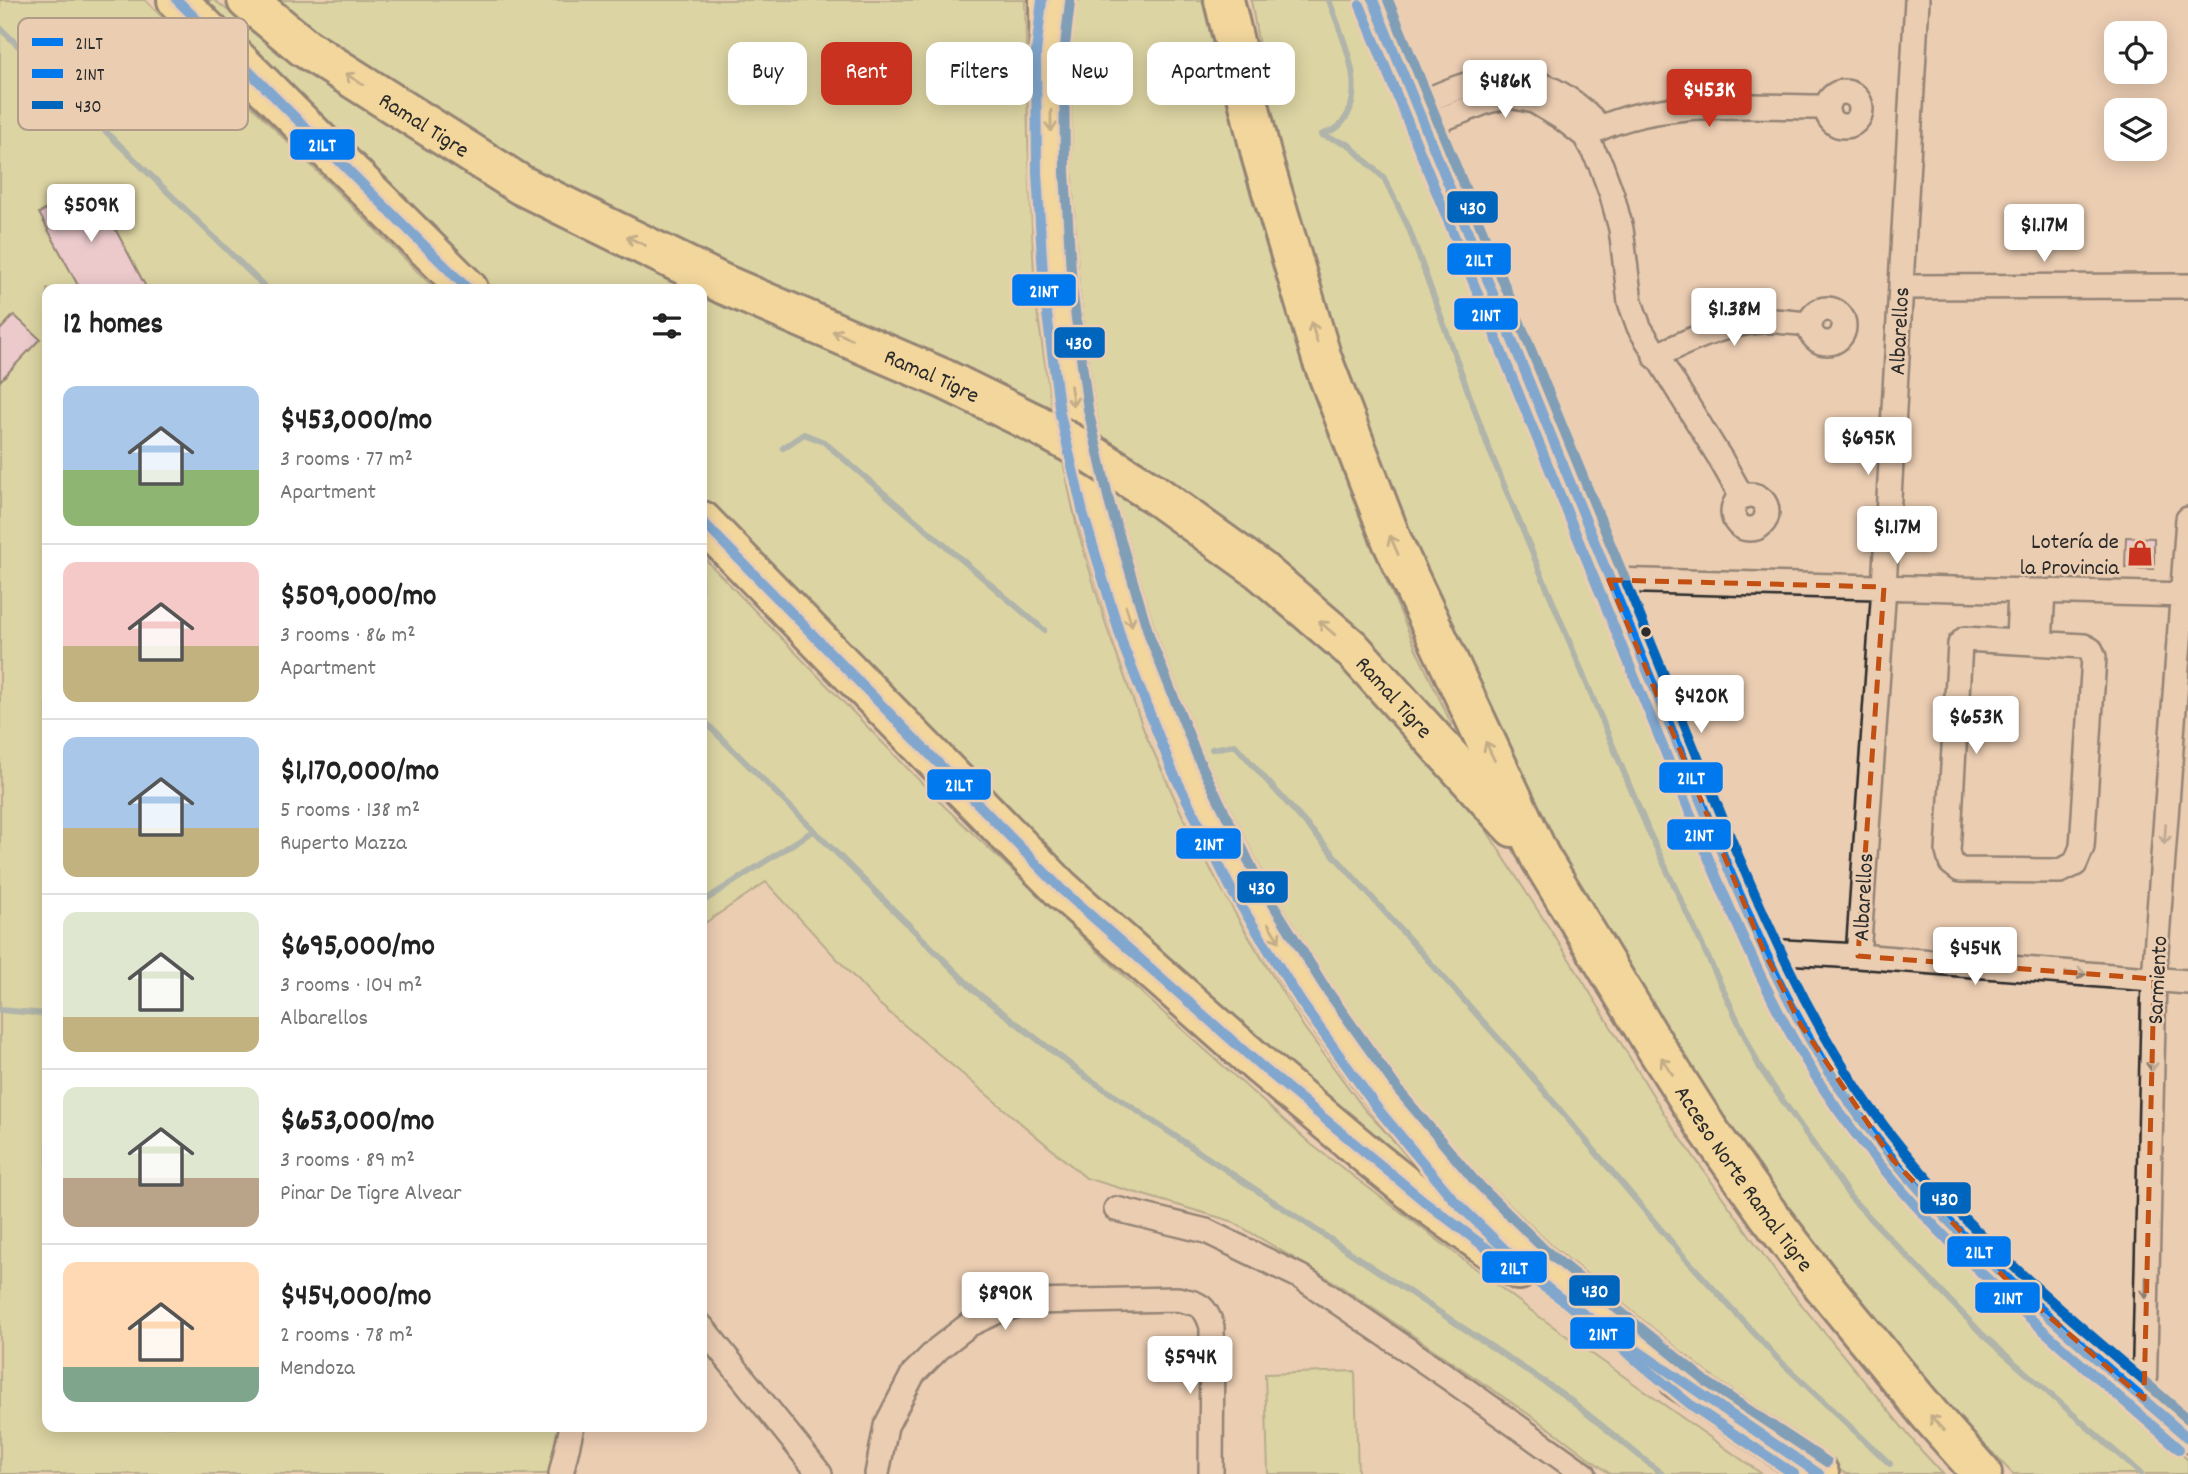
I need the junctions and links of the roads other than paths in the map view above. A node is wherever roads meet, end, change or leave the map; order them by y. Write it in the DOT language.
graph roads {
  1 [pos="177,0"];
  2 [pos="247,0"];
  3 [pos="1049,0"];
  4 [pos="1056,0"];
  5 [pos="1224,0"];
  6 [pos="1230,0"];
  7 [pos="1373,0"];
  8 [pos="1917,0"];
  9 [pos="195,18"];
  10 [pos="1050,42"];
  11 [pos="1051,42"];
  12 [pos="1235,42"];
  13 [pos="1235,42"];
  14 [pos="248,71"];
  15 [pos="1050,105"];
  16 [pos="1249,105"];
  17 [pos="1826,107"];
  18 [pos="1420,116"];
  19 [pos="1593,132"];
  20 [pos="463,284"];
  21 [pos="2188,286"];
  22 [pos="1901,287"];
  23 [pos="1810,324"];
  24 [pos="1655,356"];
  25 [pos="1742,497"];
  26 [pos="2188,519"];
  27 [pos="707,526"];
  28 [pos="1609,580"];
  29 [pos="1884,587"];
  30 [pos="2020,590"];
  31 [pos="2043,591"];
  32 [pos="2186,595"];
  33 [pos="2029,643"];
  34 [pos="1540,857"];
  35 [pos="1764,950"];
  36 [pos="1858,956"];
  37 [pos="2154,979"];
  38 [pos="2188,982"];
  39 [pos="1116,1209"];
  40 [pos="707,1333"];
  41 [pos="1700,1394"];
  42 [pos="2144,1399"];
  43 [pos="571,1432"];
  44 [pos="2188,1438"];
  45 [pos="561,1474"];
  46 [pos="820,1474"];
  47 [pos="877,1474"];
  48 [pos="1211,1474"];
  49 [pos="1584,1474"];
  50 [pos="1819,1474"];
  51 [pos="1982,1474"];
  1 -- 9 [label="highway"];
  34 -- 2 [label="highway, Ramal Tigre, one-way, bridge"];
  3 -- 10 [label="highway"];
  4 -- 11 [label="highway"];
  5 -- 12 [label="highway"];
  6 -- 13 [label="highway"];
  7 -- 18 [label="street"];
  8 -- 22 [label="street, Albarellos"];
  14 -- 20 [label="highway"];
  15 -- 41 [label="highway, one-way"];
  34 -- 16 [label="highway, one-way"];
  17 -- 19 [label="street"];
  18 -- 19 [label="street"];
  18 -- 28 [label="street"];
  19 -- 24 [label="street"];
  21 -- 22 [label="street"];
  22 -- 29 [label="street, Albarellos"];
  23 -- 24 [label="street"];
  24 -- 25 [label="street"];
  26 -- 32 [label="street, Sarmiento"];
  27 -- 41 [label="highway"];
  28 -- 29 [label="street"];
  28 -- 35 [label="street"];
  29 -- 30 [label="street"];
  29 -- 36 [label="street, Albarellos"];
  30 -- 31 [label="street"];
  30 -- 33 [label="street"];
  31 -- 32 [label="street"];
  31 -- 33 [label="street"];
  32 -- 37 [label="street, Sarmiento, one-way"];
  33 -- 33 [label="street"];
  51 -- 34 [label="highway, Acceso Norte Ramal Tigre, one-way"];
  35 -- 36 [label="street"];
  35 -- 42 [label="street"];
  36 -- 37 [label="street, one-way"];
  37 -- 38 [label="street"];
  37 -- 42 [label="street, Sarmiento, one-way"];
  39 -- 49 [label="street"];
  40 -- 46 [label="street"];
  41 -- 50 [label="highway"];
  42 -- 44 [label="street"];
  43 -- 45 [label="street"];
  47 -- 48 [label="street"];
}
